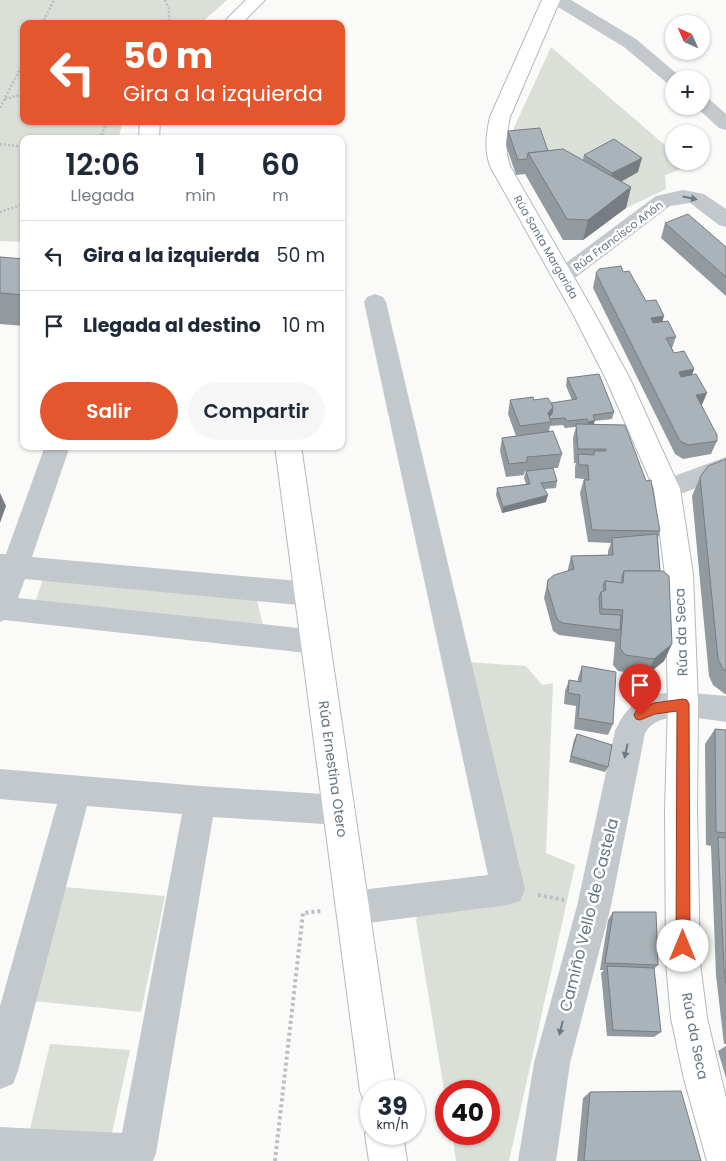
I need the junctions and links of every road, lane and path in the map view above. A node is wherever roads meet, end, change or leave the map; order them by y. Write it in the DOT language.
graph roads {
  1 [pos="54,0"];
  2 [pos="165,0"];
  3 [pos="256,0"];
  4 [pos="552,0"];
  5 [pos="44,20"];
  6 [pos="168,20"];
  7 [pos="235,20"];
  8 [pos="20,69"];
  9 [pos="665,72"];
  10 [pos="20,95"];
  11 [pos="5,99"];
  12 [pos="0,108"];
  13 [pos="710,110"];
  14 [pos="726,124"];
  15 [pos="0,144"];
  16 [pos="20,146"];
  17 [pos="20,205"];
  18 [pos="0,212"];
  19 [pos="726,220"];
  20 [pos="563,276"];
  21 [pos="375,302"];
  22 [pos="56,450"];
  23 [pos="289,450"];
  24 [pos="726,466"];
  25 [pos="667,488"];
  26 [pos="7,566"];
  27 [pos="310,594"];
  28 [pos="0,609"];
  29 [pos="316,642"];
  30 [pos="683,704"];
  31 [pos="726,709"];
  32 [pos="0,784"];
  33 [pos="76,790"];
  34 [pos="200,801"];
  35 [pos="339,810"];
  36 [pos="508,889"];
  37 [pos="594,906"];
  38 [pos="352,908"];
  39 [pos="0,1071"];
  40 [pos="376,1080"];
  41 [pos="386,1145"];
  42 [pos="0,1146"];
  43 [pos="275,1161"];
  44 [pos="388,1161"];
  45 [pos="537,1161"];
  46 [pos="726,1161"];
  1 -- 5 [label="path"];
  2 -- 6 [label="path"];
  3 -- 7 [label="street"];
  4 -- 9 [label="street"];
  4 -- 20 [label="street, Rúa Santa Margarida"];
  8 -- 11 [label="path"];
  10 -- 11 [label="path"];
  11 -- 12 [label="path"];
  13 -- 14 [label="street"];
  15 -- 16 [label="path"];
  17 -- 18 [label="path"];
  20 -- 19 [label="street, Rúa Francisco Añón, one-way"];
  20 -- 25 [label="street, Rúa Santa Margarida"];
  21 -- 36 [label="street"];
  22 -- 26 [label="street"];
  23 -- 27 [label="street, Rúa Ernestina Otero"];
  24 -- 25 [label="street"];
  25 -- 30 [label="street, Rúa da Seca"];
  26 -- 27 [label="street"];
  26 -- 28 [label="street"];
  27 -- 29 [label="street, Rúa Ernestina Otero"];
  28 -- 29 [label="street"];
  29 -- 35 [label="street, Rúa Ernestina Otero"];
  30 -- 31 [label="street, Camiño Vello de Castela"];
  30 -- 37 [label="street, Camiño Vello de Castela, one-way"];
  30 -- 46 [label="street, Rúa da Seca"];
  32 -- 33 [label="street"];
  33 -- 34 [label="street"];
  33 -- 39 [label="street"];
  34 -- 35 [label="street"];
  34 -- 42 [label="street"];
  35 -- 38 [label="street, Rúa Ernestina Otero"];
  36 -- 37 [label="path"];
  36 -- 38 [label="street"];
  37 -- 45 [label="street, Camiño Vello de Castela, one-way"];
  38 -- 40 [label="street, Rúa Ernestina Otero"];
  38 -- 43 [label="path"];
  41 -- 44 [label="street"];
}
